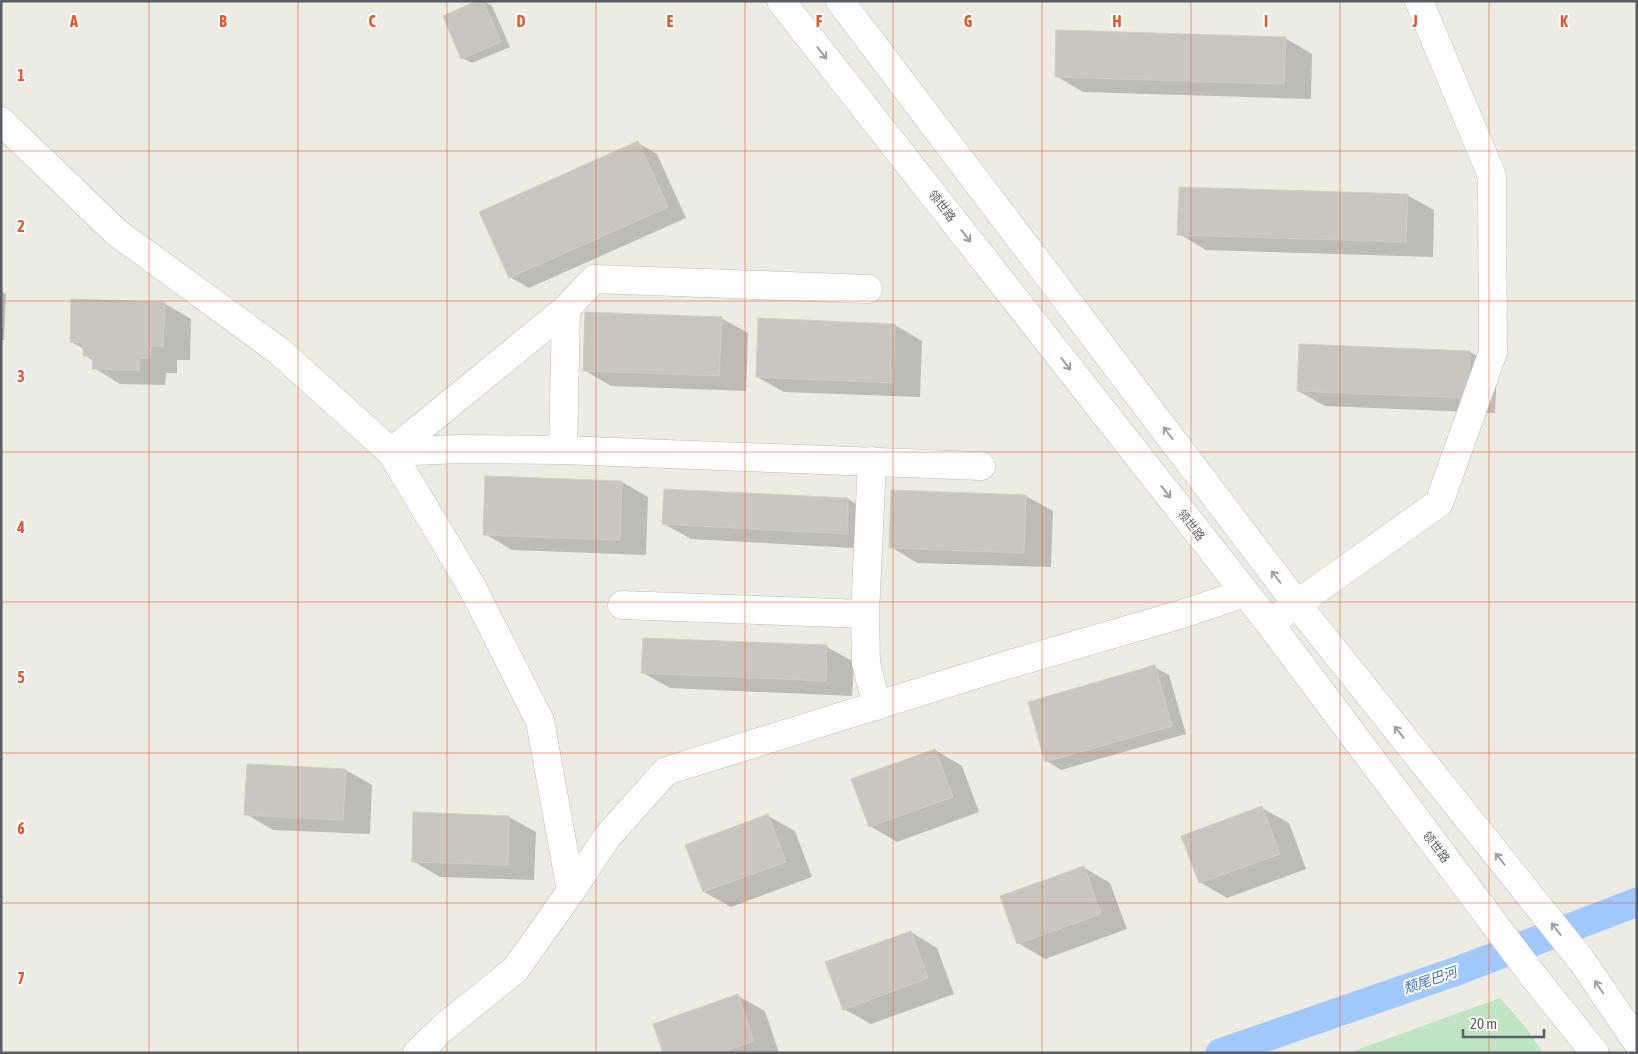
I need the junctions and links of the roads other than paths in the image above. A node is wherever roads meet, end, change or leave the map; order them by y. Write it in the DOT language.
graph roads {
  1 [pos="781,1"];
  2 [pos="840,1"];
  3 [pos="1419,1"];
  4 [pos="1,121"];
  5 [pos="868,289"];
  6 [pos="566,309"];
  7 [pos="563,450"];
  8 [pos="391,452"];
  9 [pos="872,462"];
  10 [pos="980,466"];
  11 [pos="1245,593"];
  12 [pos="1296,603"];
  13 [pos="622,604"];
  14 [pos="865,614"];
  15 [pos="1270,624"];
  16 [pos="877,706"];
  17 [pos="571,892"];
  18 [pos="1637,1042"];
  19 [pos="417,1053"];
  20 [pos="1595,1053"];
  1 -- 11 [label="street, 领世路, one-way"];
  12 -- 2 [label="street, one-way"];
  3 -- 12 [label="street"];
  4 -- 8 [label="street"];
  5 -- 6 [label="street"];
  6 -- 7 [label="street"];
  6 -- 8 [label="street"];
  7 -- 8 [label="street"];
  7 -- 9 [label="street"];
  8 -- 17 [label="street"];
  9 -- 10 [label="street"];
  9 -- 14 [label="street"];
  11 -- 15 [label="street, 领世路"];
  11 -- 16 [label="street"];
  12 -- 15 [label="street"];
  18 -- 12 [label="street, one-way"];
  13 -- 14 [label="street"];
  14 -- 16 [label="street"];
  15 -- 20 [label="street, 领世路"];
  16 -- 17 [label="street"];
  17 -- 19 [label="street"];
}
